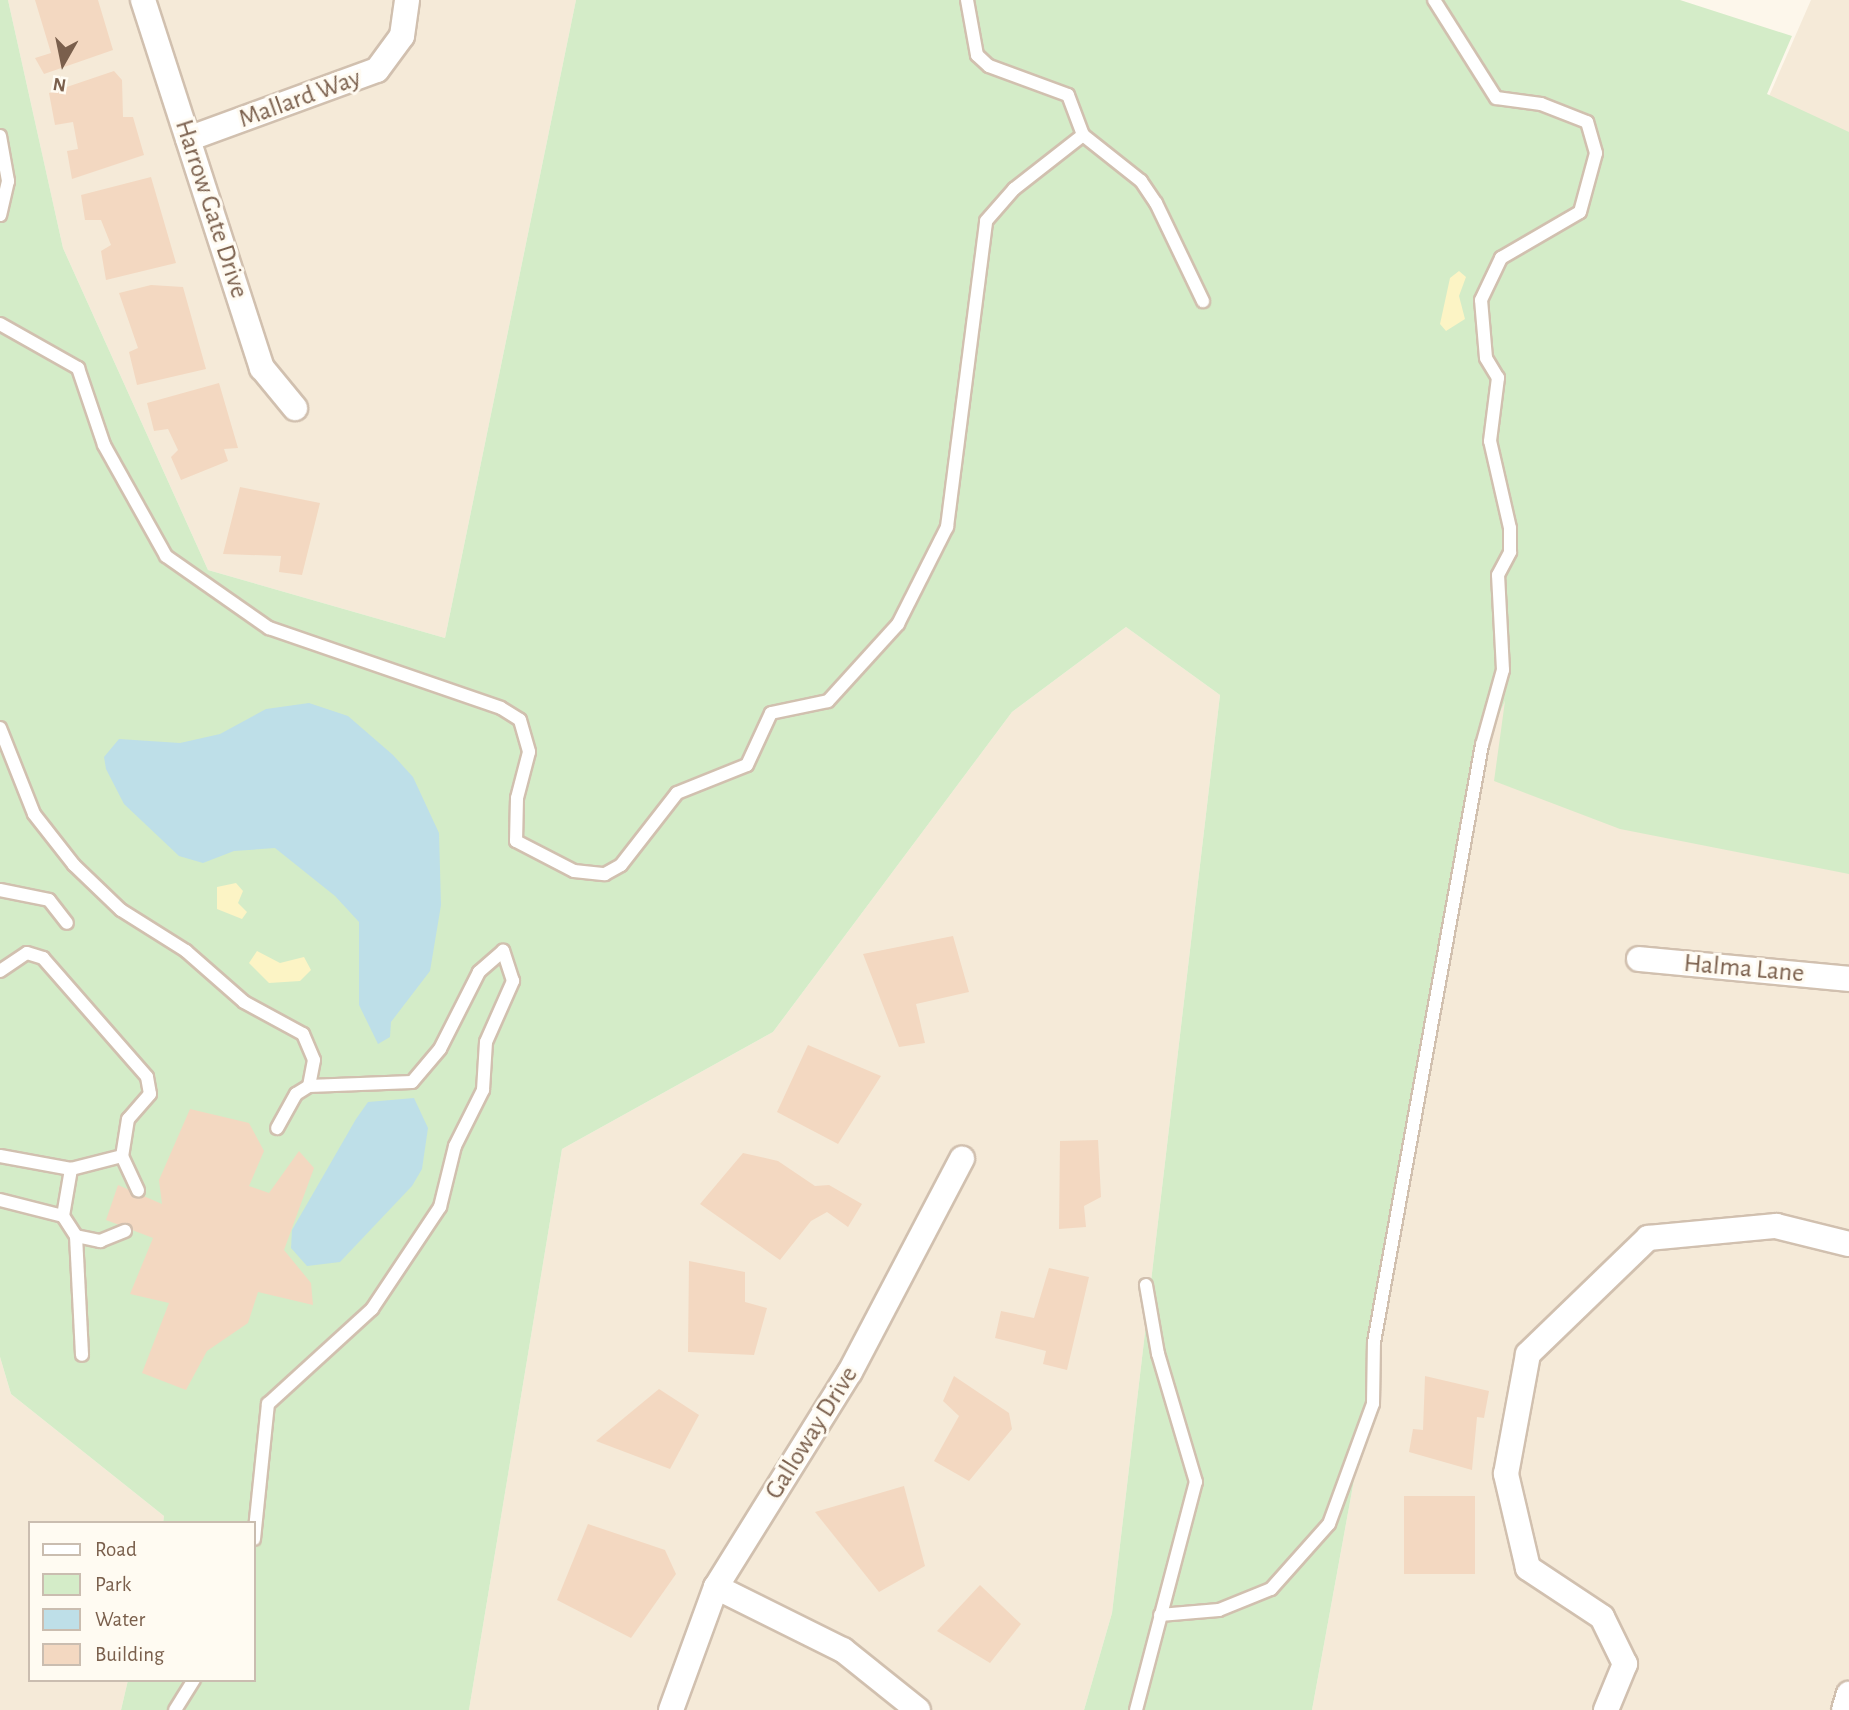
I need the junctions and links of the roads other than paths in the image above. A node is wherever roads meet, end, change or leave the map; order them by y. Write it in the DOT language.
graph roads {
  1 [pos="143,0"];
  2 [pos="407,0"];
  3 [pos="967,0"];
  4 [pos="1434,0"];
  5 [pos="1083,135"];
  6 [pos="0,136"];
  7 [pos="188,139"];
  8 [pos="0,215"];
  9 [pos="1203,301"];
  10 [pos="0,324"];
  11 [pos="295,408"];
  12 [pos="0,728"];
  13 [pos="0,890"];
  14 [pos="68,923"];
  15 [pos="1639,959"];
  16 [pos="0,971"];
  17 [pos="1849,979"];
  18 [pos="309,1086"];
  19 [pos="277,1128"];
  20 [pos="0,1156"];
  21 [pos="122,1156"];
  22 [pos="962,1158"];
  23 [pos="71,1169"];
  24 [pos="138,1191"];
  25 [pos="0,1200"];
  26 [pos="63,1216"];
  27 [pos="125,1231"];
  28 [pos="76,1236"];
  29 [pos="1849,1244"];
  30 [pos="1146,1285"];
  31 [pos="82,1355"];
  32 [pos="256,1521"];
  33 [pos="716,1587"];
  34 [pos="1160,1615"];
  35 [pos="193,1682"];
  36 [pos="1849,1694"];
  37 [pos="175,1710"];
  38 [pos="671,1710"];
  39 [pos="918,1710"];
  40 [pos="1136,1710"];
  41 [pos="1606,1710"];
  42 [pos="1844,1710"];
  1 -- 7 [label="street, Harrow Gate Drive"];
  2 -- 7 [label="street, Mallard Way"];
  3 -- 5 [label="lane"];
  4 -- 34 [label="lane"];
  5 -- 9 [label="lane"];
  5 -- 10 [label="lane"];
  6 -- 8 [label="lane"];
  7 -- 11 [label="street, Harrow Gate Drive"];
  12 -- 18 [label="lane"];
  13 -- 14 [label="lane"];
  15 -- 17 [label="street, Halma Lane"];
  16 -- 21 [label="lane"];
  18 -- 19 [label="lane"];
  18 -- 32 [label="lane"];
  20 -- 23 [label="lane"];
  21 -- 23 [label="lane"];
  21 -- 24 [label="lane"];
  22 -- 33 [label="street, Galloway Drive"];
  23 -- 26 [label="lane"];
  25 -- 26 [label="lane"];
  26 -- 28 [label="lane"];
  27 -- 28 [label="lane"];
  28 -- 31 [label="lane"];
  29 -- 41 [label="street"];
  30 -- 34 [label="lane"];
  33 -- 38 [label="street, Galloway Drive"];
  33 -- 39 [label="street"];
  34 -- 40 [label="lane"];
  35 -- 37 [label="lane"];
  36 -- 42 [label="street"];
}
